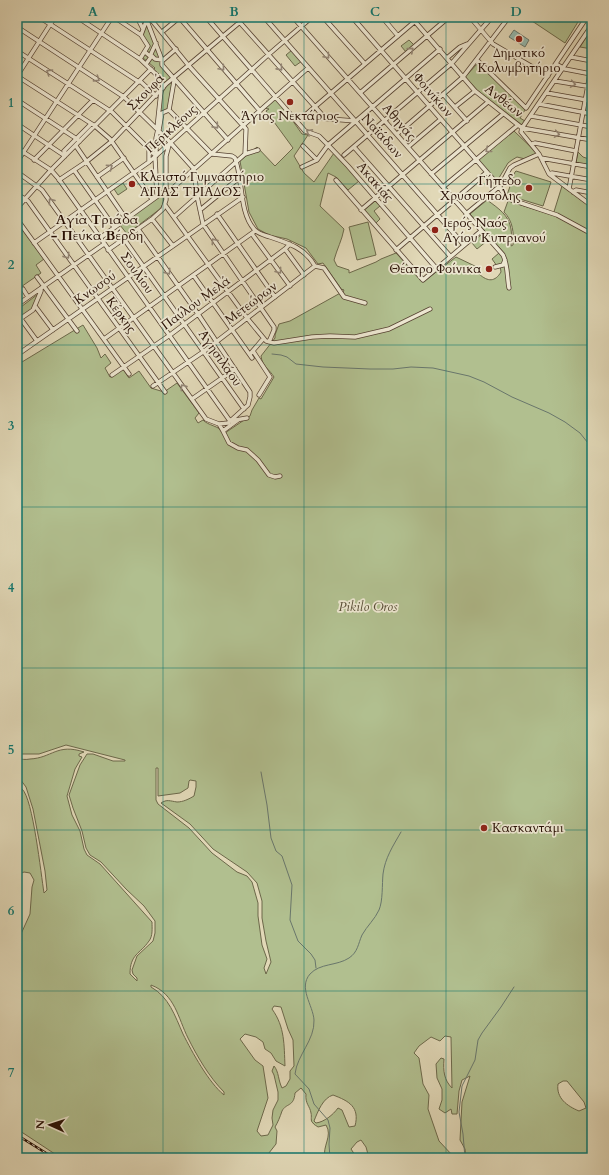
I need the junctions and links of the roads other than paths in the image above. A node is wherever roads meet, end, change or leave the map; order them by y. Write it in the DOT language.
graph roads {
  1 [pos="39,17"];
  2 [pos="55,17"];
  3 [pos="77,17"];
  4 [pos="113,17"];
  5 [pos="137,17"];
  6 [pos="179,17"];
  7 [pos="206,17"];
  8 [pos="235,17"];
  9 [pos="246,17"];
  10 [pos="264,17"];
  11 [pos="293,17"];
  12 [pos="312,17"];
  13 [pos="323,17"];
  14 [pos="352,17"];
  15 [pos="382,17"];
  16 [pos="411,17"];
  17 [pos="420,17"];
  18 [pos="449,17"];
  19 [pos="470,17"];
  20 [pos="488,17"];
  21 [pos="492,17"];
  22 [pos="500,17"];
  23 [pos="510,17"];
  24 [pos="586,17"];
  25 [pos="148,18"];
  26 [pos="415,21"];
  27 [pos="239,22"];
  28 [pos="488,22"];
  29 [pos="506,22"];
  30 [pos="51,24"];
  31 [pos="592,25"];
  32 [pos="301,26"];
  33 [pos="17,27"];
  34 [pos="143,29"];
  35 [pos="480,30"];
  36 [pos="162,32"];
  37 [pos="102,33"];
  38 [pos="141,35"];
  39 [pos="428,35"];
  40 [pos="398,36"];
  41 [pos="223,37"];
  42 [pos="40,41"];
  43 [pos="285,41"];
  44 [pos="491,42"];
  45 [pos="156,43"];
  46 [pos="468,44"];
  47 [pos="176,49"];
  48 [pos="440,49"];
  49 [pos="90,50"];
  50 [pos="207,50"];
  51 [pos="381,50"];
  52 [pos="17,51"];
  53 [pos="145,52"];
  54 [pos="268,55"];
  55 [pos="150,57"];
  56 [pos="571,57"];
  57 [pos="28,58"];
  58 [pos="140,58"];
  59 [pos="447,58"];
  60 [pos="162,60"];
  61 [pos="478,60"];
  62 [pos="592,62"];
  63 [pos="452,63"];
  64 [pos="146,64"];
  65 [pos="365,64"];
  66 [pos="556,64"];
  67 [pos="394,65"];
  68 [pos="189,66"];
  69 [pos="79,67"];
  70 [pos="308,68"];
  71 [pos="563,68"];
  72 [pos="151,69"];
  73 [pos="252,69"];
  74 [pos="591,74"];
  75 [pos="17,76"];
  76 [pos="548,76"];
  77 [pos="463,77"];
  78 [pos="406,78"];
  79 [pos="347,79"];
  80 [pos="174,80"];
  81 [pos="555,81"];
  82 [pos="139,82"];
  83 [pos="292,82"];
  84 [pos="68,84"];
  85 [pos="236,84"];
  86 [pos="590,87"];
  87 [pos="162,89"];
  88 [pos="475,91"];
  89 [pos="418,92"];
  90 [pos="331,93"];
  91 [pos="360,93"];
  92 [pos="547,93"];
  93 [pos="443,94"];
  94 [pos="156,96"];
  95 [pos="124,97"];
  96 [pos="276,97"];
  97 [pos="219,99"];
  98 [pos="585,99"];
  99 [pos="17,100"];
  100 [pos="93,100"];
  101 [pos="592,100"];
  102 [pos="57,101"];
  103 [pos="488,102"];
  104 [pos="539,104"];
  105 [pos="430,106"];
  106 [pos="314,107"];
  107 [pos="373,107"];
  108 [pos="455,107"];
  109 [pos="170,110"];
  110 [pos="110,111"];
  111 [pos="260,111"];
  112 [pos="141,112"];
  113 [pos="583,112"];
  114 [pos="204,113"];
  115 [pos="503,114"];
  116 [pos="592,114"];
  117 [pos="78,115"];
  118 [pos="294,116"];
  119 [pos="303,116"];
  120 [pos="531,116"];
  121 [pos="46,118"];
  122 [pos="325,118"];
  123 [pos="441,119"];
  124 [pos="384,120"];
  125 [pos="355,121"];
  126 [pos="467,121"];
  127 [pos="17,124"];
  128 [pos="93,125"];
  129 [pos="518,125"];
  130 [pos="581,125"];
  131 [pos="126,126"];
  132 [pos="244,126"];
  133 [pos="592,127"];
  134 [pos="187,128"];
  135 [pos="522,128"];
  136 [pos="158,129"];
  137 [pos="63,130"];
  138 [pos="453,132"];
  139 [pos="396,134"];
  140 [pos="368,135"];
  141 [pos="34,136"];
  142 [pos="165,136"];
  143 [pos="80,138"];
  144 [pos="578,138"];
  145 [pos="228,140"];
  146 [pos="592,140"];
  147 [pos="112,141"];
  148 [pos="171,143"];
  149 [pos="532,144"];
  150 [pos="49,145"];
  151 [pos="328,145"];
  152 [pos="303,146"];
  153 [pos="464,146"];
  154 [pos="72,147"];
  155 [pos="166,147"];
  156 [pos="354,147"];
  157 [pos="408,147"];
  158 [pos="17,148"];
  159 [pos="149,148"];
  160 [pos="258,150"];
  161 [pos="576,151"];
  162 [pos="23,152"];
  163 [pos="66,154"];
  164 [pos="212,154"];
  165 [pos="245,154"];
  166 [pos="344,155"];
  167 [pos="540,156"];
  168 [pos="156,157"];
  169 [pos="124,158"];
  170 [pos="476,159"];
  171 [pos="34,160"];
  172 [pos="316,160"];
  173 [pos="420,161"];
  174 [pos="17,162"];
  175 [pos="86,162"];
  176 [pos="149,162"];
  177 [pos="237,162"];
  178 [pos="574,164"];
  179 [pos="302,167"];
  180 [pos="592,167"];
  181 [pos="194,169"];
  182 [pos="51,170"];
  183 [pos="74,170"];
  184 [pos="17,172"];
  185 [pos="487,172"];
  186 [pos="134,173"];
  187 [pos="431,174"];
  188 [pos="549,174"];
  189 [pos="403,175"];
  190 [pos="571,176"];
  191 [pos="97,177"];
  192 [pos="239,178"];
  193 [pos="59,180"];
  194 [pos="336,180"];
  195 [pos="592,180"];
  196 [pos="37,185"];
  197 [pos="500,186"];
  198 [pos="389,187"];
  199 [pos="442,187"];
  200 [pos="569,189"];
  201 [pos="107,192"];
  202 [pos="166,192"];
  203 [pos="573,192"];
  204 [pos="592,193"];
  205 [pos="17,194"];
  206 [pos="157,196"];
  207 [pos="197,196"];
  208 [pos="243,197"];
  209 [pos="375,198"];
  210 [pos="25,199"];
  211 [pos="96,200"];
  212 [pos="152,200"];
  213 [pos="454,200"];
  214 [pos="165,205"];
  215 [pos="592,206"];
  216 [pos="17,208"];
  217 [pos="81,210"];
  218 [pos="200,210"];
  219 [pos="361,210"];
  220 [pos="217,214"];
  221 [pos="438,214"];
  222 [pos="466,214"];
  223 [pos="174,217"];
  224 [pos="17,219"];
  225 [pos="126,219"];
  226 [pos="152,219"];
  227 [pos="66,221"];
  228 [pos="202,224"];
  229 [pos="424,226"];
  230 [pos="114,227"];
  231 [pos="138,229"];
  232 [pos="481,231"];
  233 [pos="50,232"];
  234 [pos="254,232"];
  235 [pos="592,234"];
  236 [pos="187,236"];
  237 [pos="100,238"];
  238 [pos="410,238"];
  239 [pos="124,239"];
  240 [pos="34,243"];
  241 [pos="104,244"];
  242 [pos="238,244"];
  243 [pos="290,244"];
  244 [pos="464,245"];
  245 [pos="173,246"];
  246 [pos="285,249"];
  247 [pos="108,250"];
  248 [pos="396,250"];
  249 [pos="224,254"];
  250 [pos="89,255"];
  251 [pos="450,256"];
  252 [pos="158,257"];
  253 [pos="271,260"];
  254 [pos="505,260"];
  255 [pos="208,265"];
  256 [pos="503,265"];
  257 [pos="74,266"];
  258 [pos="315,266"];
  259 [pos="144,267"];
  260 [pos="495,267"];
  261 [pos="436,268"];
  262 [pos="506,269"];
  263 [pos="257,270"];
  264 [pos="304,275"];
  265 [pos="59,276"];
  266 [pos="194,276"];
  267 [pos="37,277"];
  268 [pos="128,277"];
  269 [pos="242,281"];
  270 [pos="290,286"];
  271 [pos="42,287"];
  272 [pos="179,287"];
  273 [pos="23,288"];
  274 [pos="112,288"];
  275 [pos="509,288"];
  276 [pos="228,292"];
  277 [pos="275,296"];
  278 [pos="28,297"];
  279 [pos="165,297"];
  280 [pos="97,299"];
  281 [pos="214,302"];
  282 [pos="18,303"];
  283 [pos="365,303"];
  284 [pos="35,306"];
  285 [pos="150,307"];
  286 [pos="260,308"];
  287 [pos="82,309"];
  288 [pos="430,309"];
  289 [pos="198,314"];
  290 [pos="135,318"];
  291 [pos="247,318"];
  292 [pos="19,320"];
  293 [pos="68,320"];
  294 [pos="184,324"];
  295 [pos="119,329"];
  296 [pos="53,330"];
  297 [pos="232,330"];
  298 [pos="76,331"];
  299 [pos="170,335"];
  300 [pos="104,339"];
  301 [pos="263,339"];
  302 [pos="37,341"];
  303 [pos="217,341"];
  304 [pos="269,342"];
  305 [pos="17,345"];
  306 [pos="154,346"];
  307 [pos="21,352"];
  308 [pos="204,352"];
  309 [pos="17,355"];
  310 [pos="252,355"];
  311 [pos="139,356"];
  312 [pos="189,362"];
  313 [pos="124,367"];
  314 [pos="235,369"];
  315 [pos="173,372"];
  316 [pos="129,374"];
  317 [pos="112,375"];
  318 [pos="222,378"];
  319 [pos="158,382"];
  320 [pos="152,386"];
  321 [pos="207,388"];
  322 [pos="165,392"];
  323 [pos="259,395"];
  324 [pos="192,399"];
  325 [pos="244,409"];
  326 [pos="247,418"];
  327 [pos="239,419"];
  328 [pos="230,421"];
  329 [pos="219,424"];
  330 [pos="223,432"];
  331 [pos="280,476"];
  1 -- 30 [label="street"];
  2 -- 30 [label="street"];
  3 -- 37 [label="street"];
  4 -- 37 [label="street"];
  4 -- 38 [label="street"];
  5 -- 34 [label="street"];
  6 -- 36 [label="street"];
  6 -- 50 [label="street"];
  7 -- 41 [label="street, Ακακίας"];
  8 -- 27 [label="street"];
  9 -- 27 [label="street, Σκουφά"];
  10 -- 43 [label="street, Ναϊάδων"];
  11 -- 32 [label="street, Αθηνάς"];
  12 -- 32 [label="street, Περικλέους"];
  13 -- 65 [label="street"];
  14 -- 51 [label="street, Φοινίκων"];
  15 -- 40 [label="street"];
  16 -- 26 [label="street, Ανθέων"];
  17 -- 26 [label="street"];
  18 -- 39 [label="street"];
  19 -- 35 [label="street"];
  20 -- 28 [label="street"];
  21 -- 28 [label="street"];
  22 -- 29 [label="street"];
  23 -- 29 [label="street"];
  24 -- 66 [label="street"];
  25 -- 34 [label="street"];
  25 -- 36 [label="street"];
  25 -- 45 [label="street"];
  26 -- 39 [label="street, Ανθέων"];
  26 -- 40 [label="street"];
  27 -- 41 [label="street, Σκουφά"];
  27 -- 54 [label="street"];
  28 -- 35 [label="street"];
  29 -- 44 [label="street"];
  30 -- 42 [label="street"];
  30 -- 49 [label="street"];
  31 -- 56 [label="street"];
  32 -- 43 [label="street, Περικλέους"];
  32 -- 79 [label="street, Αθηνάς, one-way"];
  33 -- 42 [label="street"];
  34 -- 38 [label="street"];
  35 -- 44 [label="street"];
  35 -- 46 [label="street"];
  36 -- 47 [label="street"];
  37 -- 49 [label="street"];
  37 -- 58 [label="street"];
  38 -- 53 [label="street"];
  39 -- 48 [label="street, Ανθέων"];
  67 -- 39 [label="street, one-way"];
  40 -- 51 [label="street"];
  41 -- 50 [label="street, Σκουφά"];
  41 -- 73 [label="street, Ακακίας"];
  42 -- 57 [label="street"];
  42 -- 69 [label="street"];
  43 -- 54 [label="street, Περικλέους"];
  43 -- 70 [label="street, Ναϊάδων"];
  44 -- 61 [label="street"];
  44 -- 76 [label="street"];
  45 -- 55 [label="street"];
  45 -- 60 [label="street"];
  46 -- 59 [label="street"];
  46 -- 63 [label="street"];
  47 -- 60 [label="street"];
  47 -- 68 [label="street"];
  48 -- 59 [label="street, Ανθέων"];
  48 -- 78 [label="street"];
  49 -- 69 [label="street"];
  49 -- 82 [label="street"];
  50 -- 68 [label="street, Σκουφά"];
  50 -- 85 [label="street, one-way"];
  51 -- 65 [label="street"];
  51 -- 67 [label="street, Φοινίκων"];
  52 -- 57 [label="street"];
  53 -- 55 [label="street"];
  53 -- 58 [label="street"];
  54 -- 73 [label="street, Περικλέους"];
  54 -- 83 [label="street, one-way"];
  55 -- 60 [label="street"];
  55 -- 64 [label="street"];
  56 -- 62 [label="street"];
  56 -- 71 [label="street"];
  57 -- 75 [label="street"];
  84 -- 57 [label="street, one-way"];
  58 -- 64 [label="street"];
  59 -- 63 [label="street, Ανθέων"];
  60 -- 80 [label="street"];
  61 -- 76 [label="street"];
  61 -- 77 [label="street"];
  62 -- 74 [label="street"];
  63 -- 77 [label="street, Ανθέων"];
  63 -- 89 [label="street"];
  64 -- 72 [label="street"];
  65 -- 79 [label="street"];
  66 -- 71 [label="street"];
  66 -- 76 [label="street"];
  67 -- 78 [label="street, Φοινίκων"];
  67 -- 91 [label="street"];
  68 -- 80 [label="street, Σκουφά"];
  68 -- 97 [label="street"];
  69 -- 84 [label="street"];
  69 -- 95 [label="street, one-way"];
  70 -- 83 [label="street"];
  70 -- 90 [label="street, Ναϊάδων"];
  71 -- 74 [label="street"];
  71 -- 81 [label="street"];
  72 -- 82 [label="street"];
  72 -- 87 [label="street"];
  73 -- 85 [label="street, Περικλέους"];
  73 -- 96 [label="street, Ακακίας"];
  74 -- 86 [label="street"];
  75 -- 102 [label="street"];
  77 -- 88 [label="street, Ανθέων"];
  77 -- 93 [label="street"];
  78 -- 89 [label="street, Φοινίκων"];
  78 -- 107 [label="street"];
  79 -- 90 [label="street"];
  79 -- 91 [label="street, Αθηνάς"];
  80 -- 87 [label="street, Σκουφά"];
  80 -- 109 [label="street"];
  80 -- 114 [label="street"];
  81 -- 86 [label="street, one-way"];
  81 -- 92 [label="street"];
  82 -- 94 [label="street"];
  82 -- 95 [label="street"];
  83 -- 96 [label="street"];
  83 -- 106 [label="street"];
  84 -- 100 [label="street"];
  84 -- 102 [label="street"];
  85 -- 97 [label="street, Περικλέους"];
  85 -- 111 [label="street"];
  86 -- 98 [label="street"];
  87 -- 94 [label="street, Σκουφά"];
  87 -- 136 [label="street"];
  88 -- 103 [label="street, Ανθέων"];
  88 -- 108 [label="street"];
  89 -- 105 [label="street, Φοινίκων"];
  89 -- 124 [label="street"];
  90 -- 106 [label="street"];
  90 -- 125 [label="street, Ναϊάδων"];
  91 -- 107 [label="street, Αθηνάς"];
  92 -- 98 [label="street"];
  92 -- 104 [label="street"];
  93 -- 105 [label="street"];
  93 -- 108 [label="street"];
  94 -- 112 [label="street, Σκουφά"];
  95 -- 110 [label="street"];
  95 -- 112 [label="street"];
  96 -- 111 [label="street"];
  96 -- 118 [label="street, Ακακίας"];
  97 -- 114 [label="street, Περικλέους"];
  97 -- 132 [label="street"];
  98 -- 101 [label="street"];
  98 -- 113 [label="street"];
  99 -- 121 [label="street"];
  100 -- 110 [label="street"];
  100 -- 117 [label="street"];
  102 -- 117 [label="street"];
  102 -- 121 [label="street"];
  103 -- 115 [label="street, Ανθέων"];
  103 -- 126 [label="street"];
  104 -- 113 [label="street"];
  104 -- 120 [label="street"];
  105 -- 123 [label="street, Φοινίκων"];
  105 -- 139 [label="street"];
  106 -- 119 [label="street"];
  106 -- 122 [label="street"];
  107 -- 124 [label="street, Αθηνάς"];
  107 -- 125 [label="street"];
  108 -- 126 [label="street"];
  109 -- 134 [label="street"];
  109 -- 136 [label="street"];
  110 -- 128 [label="street"];
  110 -- 131 [label="street"];
  111 -- 132 [label="street"];
  112 -- 131 [label="street, Σκουφά"];
  112 -- 136 [label="street"];
  113 -- 116 [label="street"];
  113 -- 130 [label="street"];
  114 -- 134 [label="street, Περικλέους"];
  114 -- 145 [label="street, one-way"];
  115 -- 129 [label="street, Ανθέων"];
  115 -- 153 [label="street"];
  117 -- 128 [label="street"];
  117 -- 137 [label="street"];
  118 -- 119 [label="street"];
  151 -- 118 [label="street, Ακακίας, one-way"];
  119 -- 122 [label="street"];
  120 -- 130 [label="street"];
  120 -- 135 [label="street"];
  121 -- 137 [label="street"];
  121 -- 141 [label="street"];
  122 -- 125 [label="street"];
  123 -- 138 [label="street, Φοινίκων"];
  123 -- 157 [label="street"];
  124 -- 139 [label="street, Αθηνάς"];
  124 -- 140 [label="street"];
  125 -- 140 [label="street, Ναϊάδων"];
  125 -- 151 [label="street"];
  126 -- 138 [label="street"];
  127 -- 141 [label="street"];
  128 -- 143 [label="street"];
  128 -- 147 [label="street"];
  129 -- 135 [label="street, Ανθέων"];
  129 -- 170 [label="street, one-way"];
  130 -- 133 [label="street"];
  130 -- 144 [label="street"];
  131 -- 147 [label="street, Σκουφά"];
  131 -- 159 [label="street"];
  132 -- 145 [label="street"];
  132 -- 165 [label="street"];
  134 -- 148 [label="street, Περικλέους"];
  134 -- 164 [label="street"];
  135 -- 144 [label="street, one-way"];
  135 -- 149 [label="street"];
  136 -- 142 [label="street"];
  136 -- 168 [label="street"];
  137 -- 143 [label="street"];
  137 -- 150 [label="street"];
  138 -- 153 [label="street, Φοινίκων"];
  138 -- 173 [label="street"];
  139 -- 157 [label="street, Αθηνάς"];
  140 -- 156 [label="street"];
  140 -- 189 [label="street, Ναϊάδων"];
  141 -- 150 [label="street"];
  141 -- 162 [label="street"];
  142 -- 148 [label="street"];
  142 -- 155 [label="street"];
  143 -- 154 [label="street"];
  144 -- 146 [label="street"];
  144 -- 161 [label="street"];
  145 -- 164 [label="street"];
  147 -- 169 [label="street"];
  147 -- 175 [label="street, Σκουφά"];
  148 -- 155 [label="street, Περικλέους"];
  148 -- 181 [label="street"];
  148 -- 202 [label="street"];
  149 -- 161 [label="street"];
  149 -- 167 [label="street"];
  150 -- 163 [label="street"];
  150 -- 171 [label="street"];
  151 -- 172 [label="street"];
  151 -- 209 [label="street, Ακακίας"];
  152 -- 172 [label="street"];
  153 -- 170 [label="street, Φοινίκων"];
  153 -- 187 [label="street"];
  154 -- 163 [label="street"];
  154 -- 175 [label="street"];
  155 -- 168 [label="street, Περικλέους"];
  156 -- 166 [label="street"];
  156 -- 198 [label="street"];
  157 -- 173 [label="street, Αθηνάς"];
  158 -- 162 [label="street, Σουλίου"];
  159 -- 168 [label="street"];
  159 -- 176 [label="street"];
  160 -- 165 [label="street"];
  161 -- 178 [label="street"];
  162 -- 171 [label="street, Σουλίου"];
  162 -- 174 [label="street"];
  163 -- 182 [label="street"];
  164 -- 177 [label="street"];
  164 -- 181 [label="street"];
  165 -- 177 [label="street"];
  167 -- 178 [label="street"];
  167 -- 188 [label="street"];
  167 -- 197 [label="street"];
  168 -- 176 [label="street, Περικλέους"];
  168 -- 206 [label="street"];
  169 -- 186 [label="street"];
  191 -- 169 [label="street, one-way"];
  170 -- 185 [label="street, Φοινίκων"];
  170 -- 199 [label="street"];
  171 -- 182 [label="street, Σουλίου"];
  172 -- 179 [label="street"];
  173 -- 187 [label="street, Αθηνάς"];
  173 -- 189 [label="street"];
  175 -- 183 [label="street, Σκουφά"];
  175 -- 191 [label="street"];
  176 -- 186 [label="street, Περικλέους"];
  177 -- 192 [label="street"];
  177 -- 207 [label="street"];
  178 -- 180 [label="street"];
  178 -- 190 [label="street"];
  181 -- 202 [label="street"];
  181 -- 207 [label="street"];
  182 -- 193 [label="street, Σουλίου"];
  182 -- 196 [label="street"];
  183 -- 193 [label="street, Σκουφά"];
  183 -- 211 [label="street"];
  184 -- 196 [label="street"];
  185 -- 197 [label="street, Φοινίκων"];
  185 -- 213 [label="street"];
  186 -- 201 [label="street, Περικλέους"];
  186 -- 212 [label="street"];
  187 -- 199 [label="street, Αθηνάς"];
  188 -- 190 [label="street"];
  188 -- 200 [label="street"];
  189 -- 198 [label="street"];
  189 -- 221 [label="street, Ναϊάδων"];
  190 -- 195 [label="street"];
  190 -- 200 [label="street"];
  191 -- 201 [label="street"];
  192 -- 208 [label="street"];
  192 -- 218 [label="street"];
  193 -- 217 [label="street, Σουλίου"];
  194 -- 219 [label="street"];
  196 -- 210 [label="street"];
  227 -- 196 [label="street, one-way"];
  197 -- 222 [label="street"];
  197 -- 235 [label="street, Φοινίκων"];
  198 -- 209 [label="street"];
  198 -- 229 [label="street"];
  199 -- 213 [label="street, Αθηνάς"];
  200 -- 203 [label="street"];
  201 -- 211 [label="street, Περικλέους"];
  201 -- 225 [label="street"];
  202 -- 206 [label="street"];
  202 -- 214 [label="street"];
  203 -- 204 [label="street"];
  203 -- 215 [label="street"];
  205 -- 210 [label="street, Κέρκης"];
  206 -- 212 [label="street"];
  207 -- 218 [label="street"];
  207 -- 223 [label="street"];
  208 -- 220 [label="street, Κνωσού"];
  208 -- 234 [label="street"];
  209 -- 219 [label="street"];
  209 -- 238 [label="street, Ακακίας"];
  210 -- 216 [label="street"];
  210 -- 233 [label="street, Κέρκης"];
  211 -- 217 [label="street, Περικλέους"];
  211 -- 230 [label="street"];
  212 -- 225 [label="street"];
  213 -- 221 [label="street"];
  213 -- 222 [label="street, Αθηνάς"];
  214 -- 223 [label="street"];
  214 -- 226 [label="street"];
  217 -- 227 [label="street, Περικλέους"];
  217 -- 237 [label="street, Σουλίου"];
  218 -- 228 [label="street"];
  219 -- 248 [label="street"];
  220 -- 228 [label="street, Κνωσού"];
  220 -- 242 [label="street"];
  221 -- 229 [label="street"];
  221 -- 244 [label="street, Ναϊάδων"];
  222 -- 232 [label="street, Αθηνάς"];
  223 -- 236 [label="street"];
  224 -- 240 [label="street"];
  225 -- 230 [label="street"];
  226 -- 231 [label="street"];
  226 -- 245 [label="street"];
  227 -- 233 [label="street, Περικλέους"];
  227 -- 250 [label="street"];
  228 -- 236 [label="street, Κνωσού"];
  249 -- 228 [label="street, one-way"];
  229 -- 238 [label="street"];
  229 -- 251 [label="street"];
  230 -- 237 [label="street"];
  231 -- 239 [label="street"];
  231 -- 252 [label="street"];
  232 -- 244 [label="street"];
  232 -- 254 [label="street, Αθηνάς"];
  233 -- 240 [label="street, Περικλέους"];
  233 -- 257 [label="street, Κέρκης, one-way"];
  234 -- 242 [label="street"];
  234 -- 243 [label="street"];
  234 -- 253 [label="street"];
  236 -- 245 [label="street, Κνωσού"];
  236 -- 255 [label="street"];
  237 -- 241 [label="street, Σουλίου"];
  238 -- 248 [label="street"];
  238 -- 261 [label="street, Ακακίας"];
  239 -- 247 [label="street"];
  239 -- 259 [label="street, Αγησιλάου"];
  240 -- 265 [label="street"];
  241 -- 247 [label="street, Σουλίου"];
  241 -- 250 [label="street"];
  242 -- 249 [label="street"];
  242 -- 263 [label="street"];
  243 -- 246 [label="street, Παύλου Μελά"];
  243 -- 258 [label="street"];
  244 -- 251 [label="street"];
  245 -- 252 [label="street, Κνωσού"];
  246 -- 253 [label="street, Παύλου Μελά"];
  246 -- 264 [label="street"];
  247 -- 268 [label="street, Σουλίου"];
  248 -- 261 [label="street"];
  249 -- 255 [label="street"];
  249 -- 269 [label="street"];
  250 -- 257 [label="street"];
  250 -- 274 [label="street"];
  251 -- 261 [label="street"];
  252 -- 259 [label="street, Κνωσού"];
  252 -- 272 [label="street, one-way"];
  253 -- 263 [label="street, Παύλου Μελά"];
  253 -- 270 [label="street, one-way"];
  254 -- 256 [label="street"];
  254 -- 262 [label="street"];
  255 -- 266 [label="street"];
  255 -- 276 [label="street"];
  256 -- 260 [label="street"];
  256 -- 262 [label="street"];
  257 -- 265 [label="street"];
  257 -- 280 [label="street, Κέρκης"];
  258 -- 264 [label="street, Μετεώρων"];
  258 -- 283 [label="street"];
  259 -- 268 [label="street, Κνωσού"];
  259 -- 279 [label="street, Αγησιλάου"];
  262 -- 275 [label="street"];
  263 -- 269 [label="street, Παύλου Μελά"];
  263 -- 277 [label="street"];
  264 -- 270 [label="street, Μετεώρων"];
  265 -- 271 [label="street"];
  265 -- 287 [label="street"];
  266 -- 272 [label="street"];
  266 -- 281 [label="street"];
  267 -- 271 [label="street"];
  268 -- 274 [label="street, Κνωσού"];
  268 -- 285 [label="street, Σουλίου"];
  269 -- 276 [label="street, Παύλου Μελά"];
  269 -- 286 [label="street"];
  270 -- 277 [label="street, Μετεώρων"];
  271 -- 278 [label="street"];
  271 -- 284 [label="street"];
  271 -- 293 [label="street"];
  272 -- 279 [label="street"];
  272 -- 289 [label="street"];
  273 -- 278 [label="street"];
  274 -- 280 [label="street, Κνωσού"];
  274 -- 290 [label="street"];
  276 -- 281 [label="street, Παύλου Μελά"];
  276 -- 291 [label="street"];
  277 -- 286 [label="street, Μετεώρων"];
  278 -- 282 [label="street"];
  279 -- 285 [label="street"];
  279 -- 294 [label="street, Αγησιλάου"];
  280 -- 287 [label="street, Κνωσού"];
  280 -- 295 [label="street, Κέρκης"];
  281 -- 289 [label="street, Παύλου Μελά"];
  281 -- 297 [label="street"];
  284 -- 292 [label="street"];
  284 -- 296 [label="street"];
  285 -- 290 [label="street"];
  285 -- 299 [label="street, Σουλίου"];
  286 -- 291 [label="street, Μετεώρων"];
  286 -- 304 [label="street"];
  287 -- 293 [label="street, Κνωσού"];
  287 -- 300 [label="street"];
  288 -- 304 [label="street"];
  289 -- 294 [label="street, Παύλου Μελά"];
  289 -- 303 [label="street"];
  290 -- 295 [label="street"];
  290 -- 306 [label="street"];
  291 -- 297 [label="street, Μετεώρων"];
  291 -- 301 [label="street"];
  292 -- 302 [label="street"];
  293 -- 296 [label="street, Κνωσού"];
  293 -- 298 [label="street"];
  294 -- 299 [label="street, Παύλου Μελά"];
  294 -- 308 [label="street, Αγησιλάου"];
  295 -- 300 [label="street"];
  295 -- 311 [label="street, Κέρκης"];
  296 -- 302 [label="street, Κνωσού"];
  297 -- 303 [label="street, Μετεώρων"];
  297 -- 310 [label="street"];
  299 -- 306 [label="street, Παύλου Μελά"];
  299 -- 312 [label="street, Σουλίου"];
  300 -- 313 [label="street"];
  301 -- 304 [label="street"];
  301 -- 310 [label="street"];
  302 -- 307 [label="street, Κνωσού"];
  303 -- 308 [label="street, Μετεώρων"];
  303 -- 314 [label="street"];
  305 -- 307 [label="street"];
  306 -- 311 [label="street, Παύλου Μελά"];
  306 -- 315 [label="street"];
  307 -- 309 [label="street, Κνωσού"];
  308 -- 312 [label="street, Μετεώρων"];
  308 -- 318 [label="street, Αγησιλάου"];
  310 -- 323 [label="street"];
  311 -- 313 [label="street, Παύλου Μελά"];
  311 -- 319 [label="street, Κέρκης"];
  312 -- 315 [label="street, Μετεώρων"];
  312 -- 321 [label="street, Σουλίου"];
  313 -- 316 [label="street"];
  313 -- 317 [label="street, Παύλου Μελά"];
  314 -- 318 [label="street"];
  314 -- 325 [label="street"];
  315 -- 319 [label="street, Μετεώρων"];
  324 -- 315 [label="street, one-way"];
  318 -- 321 [label="street"];
  318 -- 325 [label="street, Αγησιλάου"];
  319 -- 320 [label="street, Μετεώρων"];
  319 -- 322 [label="street, Κέρκης"];
  321 -- 324 [label="street"];
  321 -- 328 [label="street, Σουλίου"];
  324 -- 329 [label="street"];
  325 -- 328 [label="street"];
  326 -- 327 [label="street"];
  327 -- 328 [label="street"];
  327 -- 330 [label="street"];
  328 -- 329 [label="street"];
  329 -- 330 [label="street"];
  330 -- 331 [label="street"];
}
